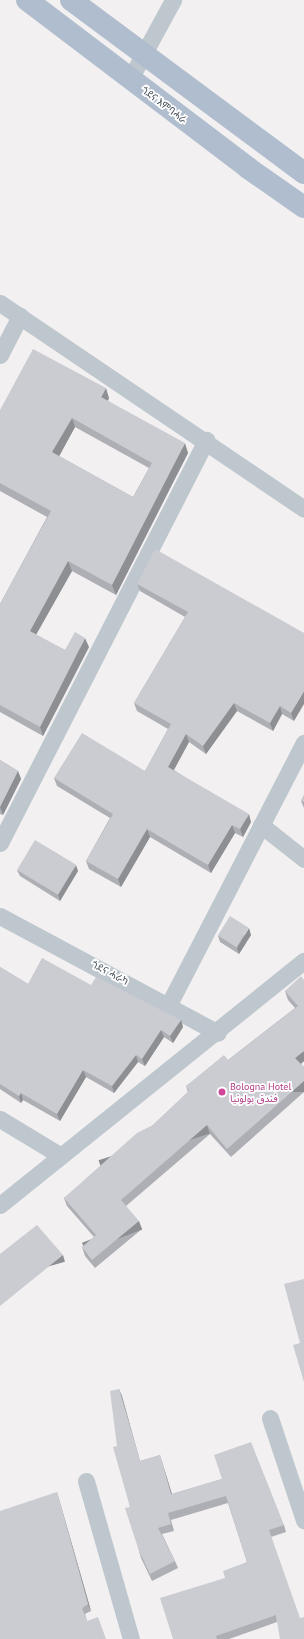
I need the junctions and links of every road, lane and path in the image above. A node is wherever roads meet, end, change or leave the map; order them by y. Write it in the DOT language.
graph roads {
  1 [pos="27,0"];
  2 [pos="71,0"];
  3 [pos="173,0"];
  4 [pos="142,54"];
  5 [pos="130,79"];
  6 [pos="304,173"];
  7 [pos="304,207"];
  8 [pos="0,303"];
  9 [pos="20,316"];
  10 [pos="0,355"];
  11 [pos="206,440"];
  12 [pos="304,509"];
  13 [pos="304,743"];
  14 [pos="261,825"];
  15 [pos="0,843"];
  16 [pos="304,859"];
  17 [pos="0,916"];
  18 [pos="304,961"];
  19 [pos="169,1004"];
  20 [pos="218,1033"];
  21 [pos="0,1119"];
  22 [pos="61,1156"];
  23 [pos="0,1205"];
  24 [pos="270,1418"];
  25 [pos="86,1481"];
  26 [pos="304,1520"];
  27 [pos="131,1639"];
  1 -- 5 [label="main road, ጎደና እምባሓራ"];
  2 -- 4 [label="main road"];
  3 -- 4 [label="street"];
  4 -- 5 [label="street"];
  4 -- 6 [label="main road"];
  5 -- 7 [label="main road, ጎደና እምባሓራ"];
  8 -- 9 [label="street"];
  9 -- 10 [label="street"];
  9 -- 11 [label="street"];
  11 -- 12 [label="street"];
  11 -- 15 [label="street"];
  13 -- 14 [label="street"];
  14 -- 16 [label="street"];
  14 -- 19 [label="street"];
  17 -- 19 [label="street, ጎደና ሓራካ"];
  18 -- 20 [label="street"];
  19 -- 20 [label="street, ጎደና ሓራካ"];
  20 -- 22 [label="street"];
  21 -- 22 [label="street"];
  22 -- 23 [label="street"];
  24 -- 26 [label="street"];
  25 -- 27 [label="street"];
}
